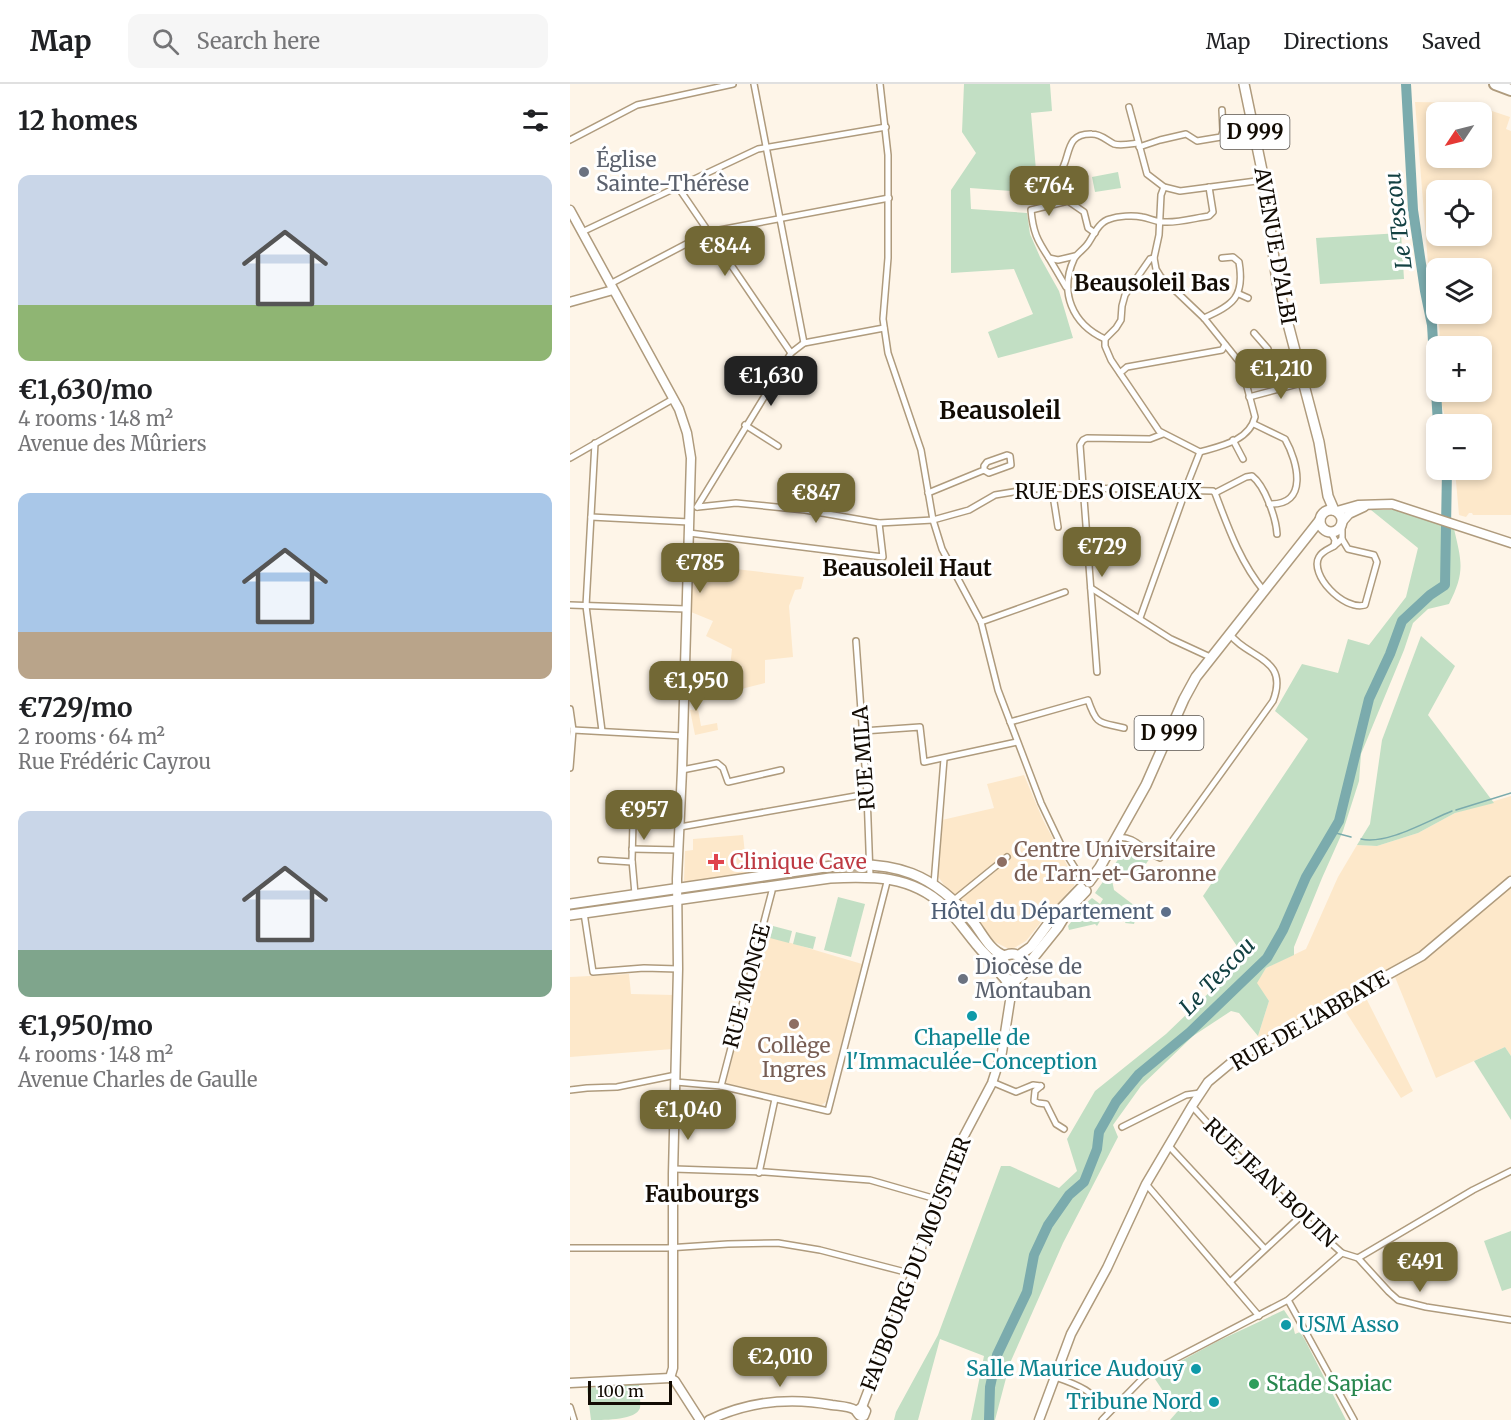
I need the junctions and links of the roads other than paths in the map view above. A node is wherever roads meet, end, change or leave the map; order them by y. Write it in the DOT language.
graph roads {
  1 [pos="733,84"];
  2 [pos="754,84"];
  3 [pos="880,84"];
  4 [pos="1244,84"];
  5 [pos="1495,84"];
  6 [pos="712,86"];
  7 [pos="1511,90"];
  8 [pos="1129,107"];
  9 [pos="1222,110"];
  10 [pos="886,127"];
  11 [pos="570,140"];
  12 [pos="1138,145"];
  13 [pos="767,146"];
  14 [pos="1264,180"];
  15 [pos="678,187"];
  16 [pos="1039,187"];
  17 [pos="1164,187"];
  18 [pos="1209,188"];
  19 [pos="889,198"];
  20 [pos="570,211"];
  21 [pos="781,219"];
  22 [pos="1159,222"];
  23 [pos="582,232"];
  24 [pos="709,232"];
  25 [pos="1095,233"];
  26 [pos="1075,256"];
  27 [pos="1049,258"];
  28 [pos="1154,258"];
  29 [pos="1222,258"];
  30 [pos="1144,268"];
  31 [pos="1158,273"];
  32 [pos="612,287"];
  33 [pos="1066,287"];
  34 [pos="1239,294"];
  35 [pos="1248,298"];
  36 [pos="570,302"];
  37 [pos="1204,318"];
  38 [pos="884,328"];
  39 [pos="1254,333"];
  40 [pos="1105,339"];
  41 [pos="804,343"];
  42 [pos="1225,345"];
  43 [pos="791,353"];
  44 [pos="1302,369"];
  45 [pos="1120,373"];
  46 [pos="1275,375"];
  47 [pos="1305,382"];
  48 [pos="1245,383"];
  49 [pos="1249,397"];
  50 [pos="673,399"];
  51 [pos="1254,424"];
  52 [pos="745,425"];
  53 [pos="1163,434"];
  54 [pos="1233,441"];
  55 [pos="595,443"];
  56 [pos="778,446"];
  57 [pos="1200,452"];
  58 [pos="570,458"];
  59 [pos="1243,459"];
  60 [pos="984,470"];
  61 [pos="1324,477"];
  62 [pos="1083,488"];
  63 [pos="1052,489"];
  64 [pos="1185,490"];
  65 [pos="928,493"];
  66 [pos="1215,493"];
  67 [pos="1373,503"];
  68 [pos="1269,504"];
  69 [pos="694,507"];
  70 [pos="1335,511"];
  71 [pos="591,516"];
  72 [pos="1321,517"];
  73 [pos="933,520"];
  74 [pos="689,522"];
  75 [pos="879,524"];
  76 [pos="1342,524"];
  77 [pos="1058,526"];
  78 [pos="1329,532"];
  79 [pos="689,533"];
  80 [pos="1277,534"];
  81 [pos="1342,539"];
  82 [pos="1511,543"];
  83 [pos="1302,544"];
  84 [pos="1334,546"];
  85 [pos="1091,588"];
  86 [pos="1264,591"];
  87 [pos="1065,592"];
  88 [pos="570,605"];
  89 [pos="586,606"];
  90 [pos="686,609"];
  91 [pos="1140,618"];
  92 [pos="981,622"];
  93 [pos="1229,633"];
  94 [pos="856,641"];
  95 [pos="1210,657"];
  96 [pos="1097,672"];
  97 [pos="570,710"];
  98 [pos="1010,722"];
  99 [pos="1124,728"];
  100 [pos="573,730"];
  101 [pos="602,731"];
  102 [pos="862,731"];
  103 [pos="683,736"];
  104 [pos="1017,742"];
  105 [pos="944,759"];
  106 [pos="570,768"];
  107 [pos="682,770"];
  108 [pos="781,770"];
  109 [pos="867,794"];
  110 [pos="633,822"];
  111 [pos="680,827"];
  112 [pos="1117,838"];
  113 [pos="633,849"];
  114 [pos="679,850"];
  115 [pos="1007,857"];
  116 [pos="602,860"];
  117 [pos="632,862"];
  118 [pos="871,864"];
  119 [pos="870,876"];
  120 [pos="888,878"];
  121 [pos="1511,881"];
  122 [pos="934,884"];
  123 [pos="1085,885"];
  124 [pos="772,886"];
  125 [pos="677,889"];
  126 [pos="635,894"];
  127 [pos="678,900"];
  128 [pos="954,900"];
  129 [pos="570,903"];
  130 [pos="584,914"];
  131 [pos="570,915"];
  132 [pos="1005,956"];
  133 [pos="1018,956"];
  134 [pos="678,969"];
  135 [pos="1025,969"];
  136 [pos="1000,972"];
  137 [pos="1017,979"];
  138 [pos="1007,1021"];
  139 [pos="676,1079"];
  140 [pos="992,1082"];
  141 [pos="721,1086"];
  142 [pos="570,1090"];
  143 [pos="1200,1093"];
  144 [pos="775,1099"];
  145 [pos="1192,1106"];
  146 [pos="1122,1127"];
  147 [pos="1064,1129"];
  148 [pos="1168,1145"];
  149 [pos="674,1169"];
  150 [pos="1511,1171"];
  151 [pos="759,1173"];
  152 [pos="1146,1184"];
  153 [pos="936,1199"];
  154 [pos="1301,1216"];
  155 [pos="570,1248"];
  156 [pos="673,1248"];
  157 [pos="1264,1248"];
  158 [pos="1342,1253"];
  159 [pos="1358,1258"];
  160 [pos="913,1274"];
  161 [pos="1230,1282"];
  162 [pos="1288,1300"];
  163 [pos="1259,1316"];
  164 [pos="1511,1320"];
  165 [pos="1055,1377"];
  166 [pos="670,1378"];
  167 [pos="570,1383"];
  168 [pos="570,1407"];
  169 [pos="1109,1412"];
  170 [pos="861,1413"];
  171 [pos="574,1420"];
  172 [pos="700,1420"];
  173 [pos="709,1420"];
  174 [pos="1039,1420"];
  175 [pos="1102,1420"];
  176 [pos="1354,1420"];
  1 -- 6 [label="street"];
  2 -- 13 [label="street"];
  3 -- 10 [label="street"];
  4 -- 14 [label="main road, AVENUE D'ALBI / D 999"];
  5 -- 7 [label="highway"];
  6 -- 11 [label="street"];
  8 -- 12 [label="street"];
  9 -- 12 [label="street"];
  10 -- 13 [label="street"];
  10 -- 19 [label="street"];
  12 -- 16 [label="street"];
  12 -- 17 [label="street"];
  13 -- 15 [label="street"];
  13 -- 21 [label="street"];
  14 -- 18 [label="street"];
  14 -- 44 [label="main road, AVENUE D'ALBI / D 999"];
  15 -- 23 [label="street"];
  15 -- 24 [label="street"];
  17 -- 18 [label="street"];
  17 -- 22 [label="street"];
  18 -- 22 [label="street"];
  19 -- 21 [label="street"];
  19 -- 38 [label="street"];
  20 -- 23 [label="main road"];
  21 -- 24 [label="street"];
  21 -- 41 [label="street"];
  22 -- 25 [label="street"];
  22 -- 28 [label="street"];
  23 -- 32 [label="main road"];
  24 -- 32 [label="street"];
  24 -- 43 [label="street"];
  25 -- 26 [label="street"];
  25 -- 27 [label="street"];
  26 -- 27 [label="street"];
  26 -- 33 [label="street"];
  27 -- 33 [label="street"];
  28 -- 30 [label="street"];
  28 -- 31 [label="street"];
  29 -- 34 [label="street"];
  30 -- 31 [label="street"];
  30 -- 40 [label="street"];
  31 -- 37 [label="street"];
  32 -- 36 [label="main road"];
  32 -- 50 [label="main road"];
  33 -- 40 [label="street"];
  34 -- 35 [label="street"];
  34 -- 37 [label="street"];
  37 -- 42 [label="street"];
  38 -- 41 [label="street"];
  38 -- 65 [label="street"];
  39 -- 46 [label="street"];
  40 -- 45 [label="street"];
  41 -- 43 [label="street"];
  42 -- 45 [label="street"];
  42 -- 48 [label="street"];
  43 -- 52 [label="street"];
  44 -- 46 [label="street"];
  44 -- 47 [label="main road, AVENUE D'ALBI / D 999"];
  45 -- 53 [label="street"];
  46 -- 48 [label="street"];
  47 -- 49 [label="street"];
  47 -- 61 [label="main road, AVENUE D'ALBI / D 999"];
  48 -- 49 [label="street"];
  49 -- 51 [label="street"];
  50 -- 55 [label="street"];
  50 -- 69 [label="main road"];
  51 -- 54 [label="street"];
  51 -- 68 [label="street"];
  52 -- 56 [label="street"];
  52 -- 69 [label="street"];
  53 -- 57 [label="street"];
  53 -- 62 [label="street"];
  54 -- 57 [label="street"];
  54 -- 59 [label="street"];
  55 -- 58 [label="street"];
  55 -- 71 [label="street"];
  57 -- 64 [label="street"];
  60 -- 60 [label="street"];
  60 -- 65 [label="street"];
  61 -- 70 [label="main road, AVENUE D'ALBI / D 999"];
  61 -- 72 [label="main road, AVENUE D'ALBI / D 999"];
  62 -- 63 [label="street, RUE DES OISEAUX"];
  62 -- 64 [label="street, RUE DES OISEAUX"];
  62 -- 85 [label="street"];
  63 -- 73 [label="street, RUE DES OISEAUX"];
  63 -- 77 [label="street"];
  64 -- 66 [label="street, RUE DES OISEAUX"];
  64 -- 91 [label="street"];
  65 -- 73 [label="street"];
  66 -- 68 [label="street, RUE DES OISEAUX"];
  66 -- 86 [label="street, RUE DES OISEAUX"];
  67 -- 70 [label="main road"];
  67 -- 76 [label="main road"];
  67 -- 82 [label="main road"];
  68 -- 80 [label="street, RUE DES OISEAUX"];
  69 -- 74 [label="main road"];
  69 -- 75 [label="street, RUE DES OISEAUX"];
  70 -- 72 [label="main road"];
  70 -- 76 [label="main road"];
  71 -- 74 [label="street"];
  71 -- 89 [label="street"];
  72 -- 78 [label="main road"];
  72 -- 83 [label="main road, D 999"];
  73 -- 75 [label="street, RUE DES OISEAUX"];
  73 -- 92 [label="street"];
  74 -- 79 [label="main road"];
  75 -- 79 [label="street"];
  76 -- 78 [label="main road"];
  76 -- 81 [label="street"];
  78 -- 83 [label="main road, D 999"];
  78 -- 84 [label="street"];
  79 -- 90 [label="main road"];
  81 -- 84 [label="street"];
  81 -- 84 [label="street"];
  83 -- 86 [label="main road, D 999"];
  85 -- 91 [label="street"];
  85 -- 96 [label="street"];
  86 -- 93 [label="main road, D 999"];
  87 -- 92 [label="street"];
  88 -- 89 [label="street"];
  89 -- 90 [label="street"];
  89 -- 101 [label="street"];
  90 -- 103 [label="main road"];
  91 -- 95 [label="street"];
  92 -- 98 [label="street"];
  93 -- 95 [label="main road, D 999"];
  93 -- 112 [label="street"];
  94 -- 102 [label="street, RUE MILA"];
  95 -- 112 [label="main road, D 999"];
  97 -- 100 [label="street"];
  98 -- 99 [label="street"];
  98 -- 104 [label="street"];
  100 -- 101 [label="street"];
  100 -- 106 [label="street"];
  101 -- 103 [label="street"];
  102 -- 105 [label="street"];
  102 -- 109 [label="street, RUE MILA"];
  103 -- 107 [label="main road"];
  104 -- 105 [label="street"];
  104 -- 123 [label="street"];
  105 -- 122 [label="street"];
  107 -- 108 [label="street"];
  107 -- 111 [label="main road"];
  109 -- 111 [label="street"];
  109 -- 118 [label="street, RUE MILA"];
  110 -- 113 [label="street"];
  111 -- 114 [label="main road"];
  112 -- 123 [label="main road, D 999"];
  113 -- 114 [label="street"];
  113 -- 117 [label="street"];
  114 -- 125 [label="main road"];
  115 -- 128 [label="street"];
  116 -- 117 [label="street"];
  117 -- 126 [label="street"];
  118 -- 119 [label="street, RUE MILA"];
  118 -- 122 [label="main road"];
  118 -- 125 [label="main road"];
  119 -- 120 [label="main road"];
  119 -- 124 [label="main road"];
  120 -- 136 [label="main road"];
  120 -- 144 [label="street"];
  121 -- 143 [label="main road, RUE DE L'ABBAYE"];
  122 -- 128 [label="main road"];
  123 -- 133 [label="main road, D 999"];
  123 -- 135 [label="main road, D 999"];
  124 -- 127 [label="main road"];
  124 -- 141 [label="street, RUE MONGE"];
  125 -- 126 [label="main road"];
  125 -- 127 [label="main road"];
  126 -- 129 [label="main road"];
  127 -- 130 [label="main road"];
  127 -- 134 [label="main road"];
  128 -- 132 [label="main road"];
  130 -- 131 [label="main road"];
  130 -- 134 [label="street"];
  132 -- 133 [label="main road"];
  132 -- 136 [label="main road"];
  133 -- 135 [label="main road"];
  134 -- 139 [label="main road"];
  135 -- 137 [label="main road"];
  136 -- 137 [label="main road"];
  136 -- 138 [label="main road, FAUBOURG DU MOUSTIER"];
  137 -- 138 [label="main road, FAUBOURG DU MOUSTIER"];
  138 -- 140 [label="main road, FAUBOURG DU MOUSTIER"];
  139 -- 141 [label="street"];
  139 -- 142 [label="street"];
  139 -- 149 [label="main road"];
  140 -- 147 [label="street"];
  140 -- 153 [label="main road, FAUBOURG DU MOUSTIER"];
  141 -- 144 [label="street"];
  143 -- 145 [label="main road, RUE DE L'ABBAYE"];
  143 -- 146 [label="street"];
  144 -- 151 [label="street"];
  145 -- 148 [label="main road, RUE DE L'ABBAYE"];
  145 -- 154 [label="street, RUE JEAN BOUIN"];
  148 -- 152 [label="main road, RUE DE L'ABBAYE"];
  148 -- 157 [label="street"];
  149 -- 151 [label="street"];
  149 -- 156 [label="main road"];
  150 -- 159 [label="street"];
  151 -- 153 [label="street"];
  152 -- 161 [label="street"];
  152 -- 165 [label="main road, RUE DE L'ABBAYE"];
  153 -- 160 [label="main road, FAUBOURG DU MOUSTIER"];
  154 -- 157 [label="street"];
  154 -- 158 [label="street, RUE JEAN BOUIN"];
  155 -- 156 [label="street"];
  156 -- 160 [label="street"];
  156 -- 166 [label="main road"];
  157 -- 161 [label="street"];
  158 -- 159 [label="street, RUE JEAN BOUIN"];
  158 -- 162 [label="street"];
  159 -- 164 [label="street, RUE JEAN BOUIN"];
  160 -- 170 [label="main road, FAUBOURG DU MOUSTIER"];
  161 -- 163 [label="street"];
  162 -- 163 [label="street"];
  162 -- 176 [label="street"];
  163 -- 169 [label="street"];
  165 -- 169 [label="street"];
  165 -- 174 [label="main road, RUE DE L'ABBAYE"];
  166 -- 167 [label="main road"];
  166 -- 172 [label="main road"];
  168 -- 171 [label="street"];
  169 -- 175 [label="street"];
  170 -- 173 [label="main road"];
}
